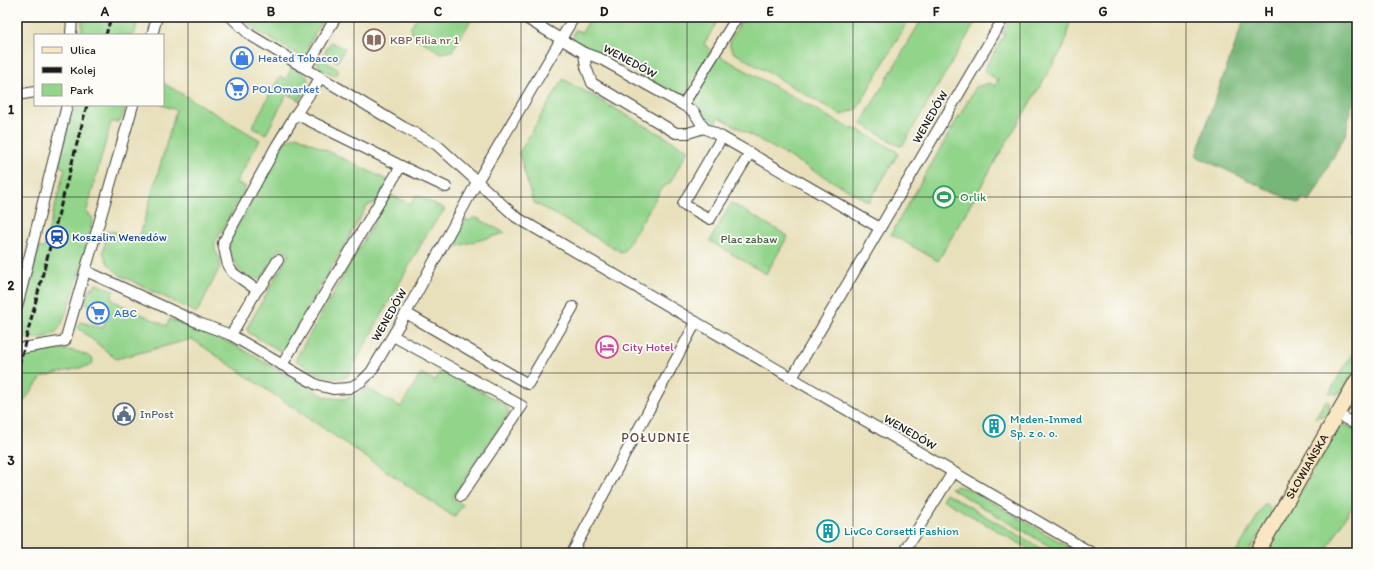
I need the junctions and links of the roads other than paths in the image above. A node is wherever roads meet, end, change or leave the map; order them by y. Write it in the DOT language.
graph roads {
  1 [pos="72,17"];
  2 [pos="157,17"];
  3 [pos="231,17"];
  4 [pos="336,17"];
  5 [pos="524,17"];
  6 [pos="574,17"];
  7 [pos="737,17"];
  8 [pos="1002,18"];
  9 [pos="71,34"];
  10 [pos="152,34"];
  11 [pos="561,39"];
  12 [pos="584,53"];
  13 [pos="306,68"];
  14 [pos="320,77"];
  15 [pos="34,92"];
  16 [pos="17,95"];
  17 [pos="683,105"];
  18 [pos="67,106"];
  19 [pos="133,106"];
  20 [pos="296,114"];
  21 [pos="704,128"];
  22 [pos="722,137"];
  23 [pos="750,153"];
  24 [pos="401,166"];
  25 [pos="477,182"];
  26 [pos="446,188"];
  27 [pos="880,228"];
  28 [pos="278,260"];
  29 [pos="86,271"];
  30 [pos="257,290"];
  31 [pos="17,307"];
  32 [pos="573,307"];
  33 [pos="406,313"];
  34 [pos="696,322"];
  35 [pos="230,335"];
  36 [pos="393,336"];
  37 [pos="17,349"];
  38 [pos="282,365"];
  39 [pos="792,378"];
  40 [pos="1357,380"];
  41 [pos="1337,414"];
  42 [pos="1357,425"];
  43 [pos="953,472"];
  44 [pos="461,496"];
  45 [pos="572,553"];
  46 [pos="903,553"];
  47 [pos="1092,553"];
  48 [pos="1257,553"];
  1 -- 9 [label="street"];
  2 -- 10 [label="street"];
  3 -- 13 [label="street, WENEDÓW"];
  4 -- 13 [label="street"];
  5 -- 11 [label="street, WENEDÓW"];
  6 -- 11 [label="street, WENEDÓW"];
  7 -- 17 [label="street"];
  8 -- 27 [label="street, WENEDÓW"];
  11 -- 12 [label="street, WENEDÓW"];
  11 -- 25 [label="street, WENEDÓW"];
  12 -- 17 [label="street, WENEDÓW"];
  12 -- 21 [label="street, WENEDÓW"];
  13 -- 14 [label="street, WENEDÓW"];
  14 -- 20 [label="street"];
  14 -- 25 [label="street, WENEDÓW"];
  15 -- 16 [label="street"];
  17 -- 21 [label="street, WENEDÓW"];
  18 -- 31 [label="street"];
  19 -- 29 [label="street"];
  20 -- 24 [label="street"];
  20 -- 30 [label="street"];
  21 -- 22 [label="street"];
  22 -- 23 [label="street"];
  22 -- 23 [label="street"];
  23 -- 27 [label="street"];
  24 -- 26 [label="street"];
  24 -- 38 [label="street"];
  25 -- 33 [label="street, WENEDÓW"];
  25 -- 34 [label="street, WENEDÓW"];
  27 -- 39 [label="street, WENEDÓW"];
  28 -- 30 [label="street"];
  29 -- 35 [label="street, WENEDÓW"];
  29 -- 37 [label="street"];
  30 -- 35 [label="street"];
  32 -- 33 [label="street"];
  33 -- 36 [label="street, WENEDÓW"];
  34 -- 39 [label="street, WENEDÓW"];
  34 -- 45 [label="street"];
  35 -- 38 [label="street, WENEDÓW"];
  36 -- 38 [label="street, WENEDÓW"];
  36 -- 44 [label="street"];
  39 -- 43 [label="street, WENEDÓW"];
  40 -- 41 [label="main road, SŁOWIAŃSKA"];
  41 -- 42 [label="street"];
  41 -- 48 [label="main road, SŁOWIAŃSKA"];
  43 -- 46 [label="street"];
  43 -- 47 [label="street, WENEDÓW"];
}
